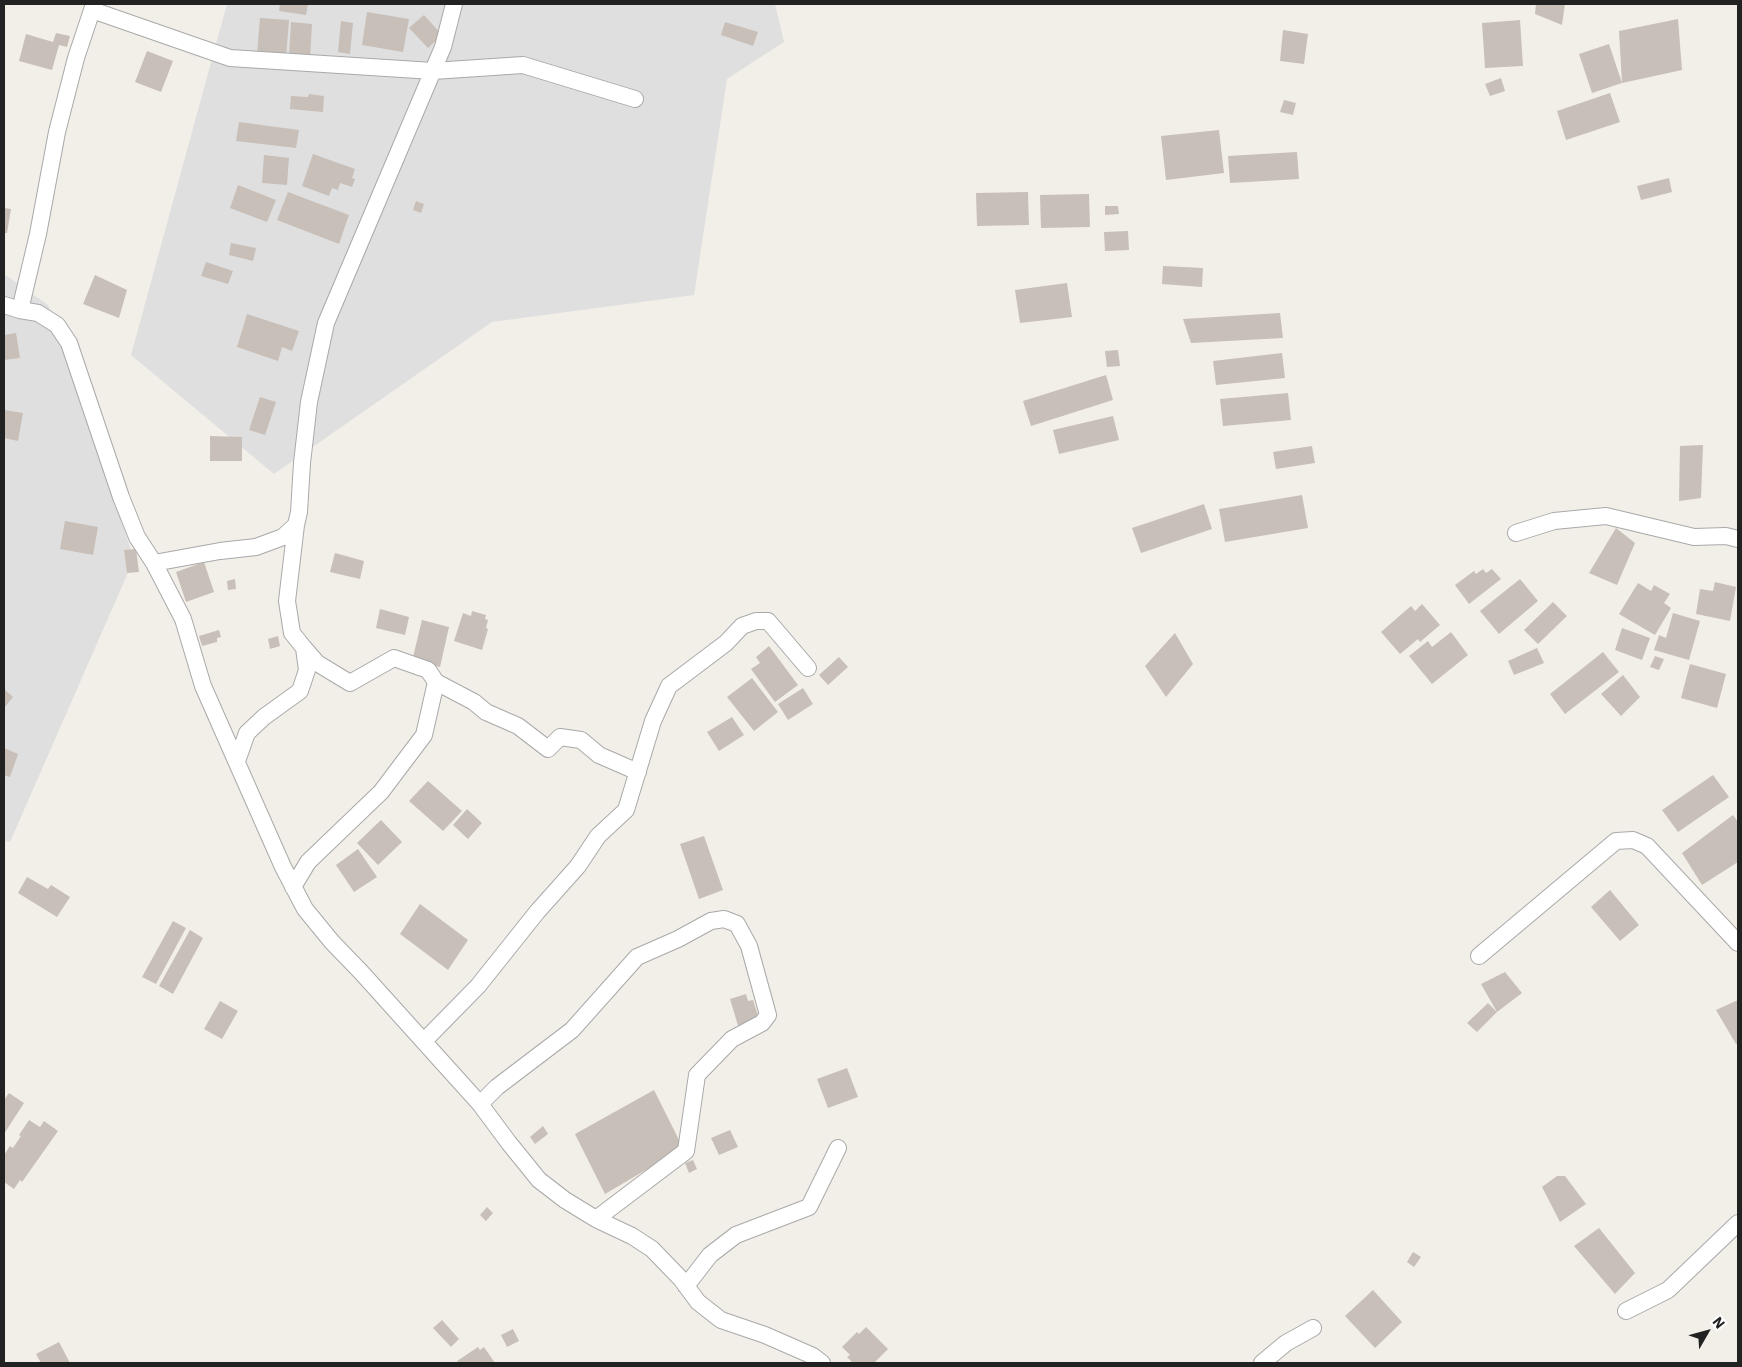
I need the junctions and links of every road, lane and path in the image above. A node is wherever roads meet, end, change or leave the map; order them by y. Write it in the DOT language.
graph roads {
  1 [pos="454,4"];
  2 [pos="93,7"];
  3 [pos="433,72"];
  4 [pos="635,99"];
  5 [pos="4,305"];
  6 [pos="20,310"];
  7 [pos="296,525"];
  8 [pos="1516,533"];
  9 [pos="1738,539"];
  10 [pos="154,563"];
  11 [pos="304,648"];
  12 [pos="808,668"];
  13 [pos="436,682"];
  14 [pos="237,761"];
  15 [pos="638,772"];
  16 [pos="293,887"];
  17 [pos="1738,943"];
  18 [pos="1478,956"];
  19 [pos="424,1041"];
  20 [pos="480,1104"];
  21 [pos="838,1148"];
  22 [pos="596,1219"];
  23 [pos="1738,1222"];
  24 [pos="686,1286"];
  25 [pos="1626,1311"];
  26 [pos="1314,1328"];
  27 [pos="822,1363"];
  28 [pos="1262,1363"];
  1 -- 3 [label="street"];
  2 -- 3 [label="street"];
  2 -- 6 [label="street"];
  3 -- 4 [label="street"];
  3 -- 7 [label="street"];
  5 -- 6 [label="street"];
  6 -- 10 [label="street"];
  7 -- 10 [label="street"];
  7 -- 11 [label="street"];
  8 -- 9 [label="street"];
  10 -- 14 [label="street"];
  11 -- 13 [label="street"];
  11 -- 14 [label="street"];
  12 -- 15 [label="street"];
  13 -- 15 [label="street"];
  13 -- 16 [label="street"];
  14 -- 16 [label="street"];
  15 -- 19 [label="street"];
  16 -- 19 [label="street"];
  17 -- 18 [label="street"];
  19 -- 20 [label="street"];
  20 -- 22 [label="street"];
  20 -- 22 [label="street"];
  21 -- 24 [label="street"];
  22 -- 24 [label="street"];
  23 -- 25 [label="street"];
  24 -- 27 [label="street"];
  26 -- 28 [label="street"];
}
